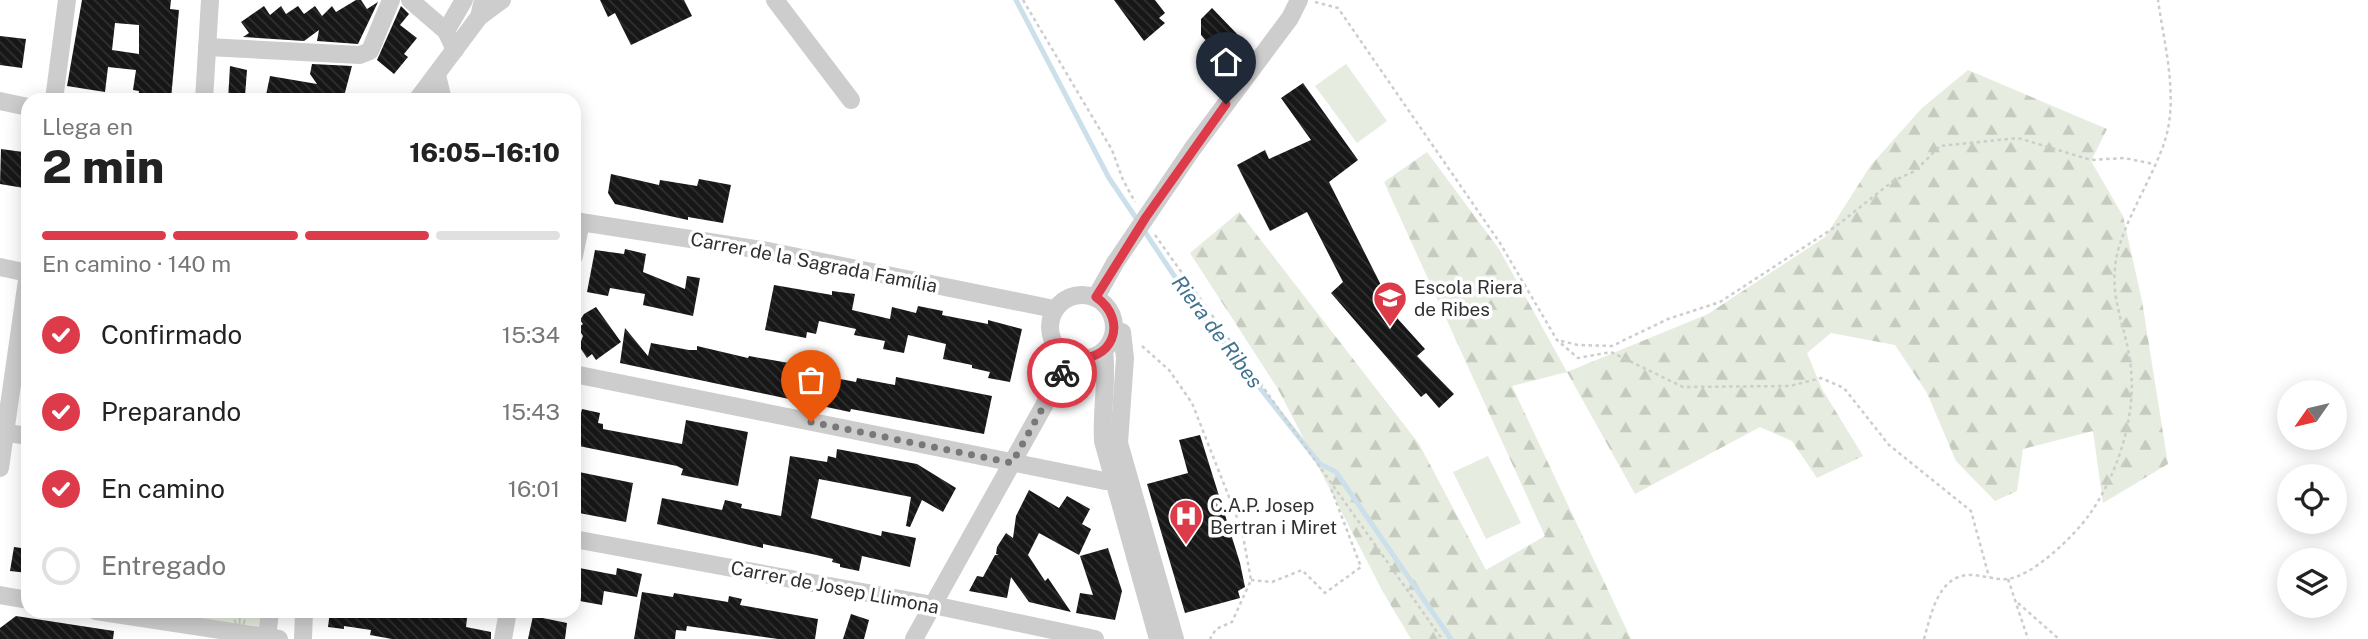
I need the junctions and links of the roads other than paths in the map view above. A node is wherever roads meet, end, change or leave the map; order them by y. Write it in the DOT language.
graph roads {
  1 [pos="67,0"];
  2 [pos="210,0"];
  3 [pos="391,0"];
  4 [pos="410,0"];
  5 [pos="464,0"];
  6 [pos="502,0"];
  7 [pos="775,0"];
  8 [pos="1299,1"];
  9 [pos="481,9"];
  10 [pos="446,31"];
  11 [pos="207,47"];
  12 [pos="455,50"];
  13 [pos="437,75"];
  14 [pos="55,93"];
  15 [pos="204,93"];
  16 [pos="423,93"];
  17 [pos="441,93"];
  18 [pos="851,100"];
  19 [pos="0,101"];
  20 [pos="21,106"];
  21 [pos="581,222"];
  22 [pos="0,267"];
  23 [pos="21,272"];
  24 [pos="1096,297"];
  25 [pos="1054,309"];
  26 [pos="21,318"];
  27 [pos="1122,332"];
  28 [pos="1104,351"];
  29 [pos="1071,357"];
  30 [pos="581,375"];
  31 [pos="3,432"];
  32 [pos="21,435"];
  33 [pos="1012,463"];
  34 [pos="0,468"];
  35 [pos="1112,480"];
  36 [pos="581,540"];
  37 [pos="0,595"];
  38 [pos="21,599"];
  39 [pos="933,605"];
  40 [pos="173,618"];
  41 [pos="270,618"];
  42 [pos="304,618"];
  43 [pos="507,618"];
  44 [pos="242,636"];
  45 [pos="271,638"];
  46 [pos="303,639"];
  47 [pos="503,639"];
  48 [pos="914,639"];
  49 [pos="1095,639"];
  50 [pos="1158,639"];
  51 [pos="1175,639"];
  1 -- 14 [label="street"];
  2 -- 11 [label="street"];
  3 -- 11 [label="street"];
  4 -- 10 [label="street"];
  5 -- 10 [label="street"];
  6 -- 9 [label="street"];
  7 -- 18 [label="street"];
  8 -- 24 [label="street, bridge"];
  9 -- 12 [label="street"];
  10 -- 12 [label="street"];
  11 -- 15 [label="street"];
  12 -- 13 [label="street"];
  13 -- 16 [label="street"];
  13 -- 17 [label="street"];
  19 -- 20 [label="street"];
  21 -- 25 [label="street, Carrer de la Sagrada Família"];
  22 -- 23 [label="street"];
  24 -- 25 [label="street"];
  24 -- 28 [label="street"];
  25 -- 29 [label="street"];
  26 -- 31 [label="street"];
  27 -- 51 [label="street"];
  28 -- 29 [label="street"];
  28 -- 35 [label="street"];
  29 -- 33 [label="street"];
  30 -- 33 [label="street"];
  31 -- 32 [label="street"];
  31 -- 34 [label="street"];
  33 -- 35 [label="street"];
  33 -- 39 [label="street"];
  35 -- 50 [label="street"];
  36 -- 39 [label="street, Carrer de Josep Llimona"];
  37 -- 38 [label="street"];
  39 -- 48 [label="street"];
  39 -- 49 [label="street, Carrer de Josep Llimona"];
  40 -- 44 [label="street"];
  41 -- 45 [label="street"];
  42 -- 46 [label="street"];
  43 -- 47 [label="street"];
  44 -- 45 [label="street"];
}
